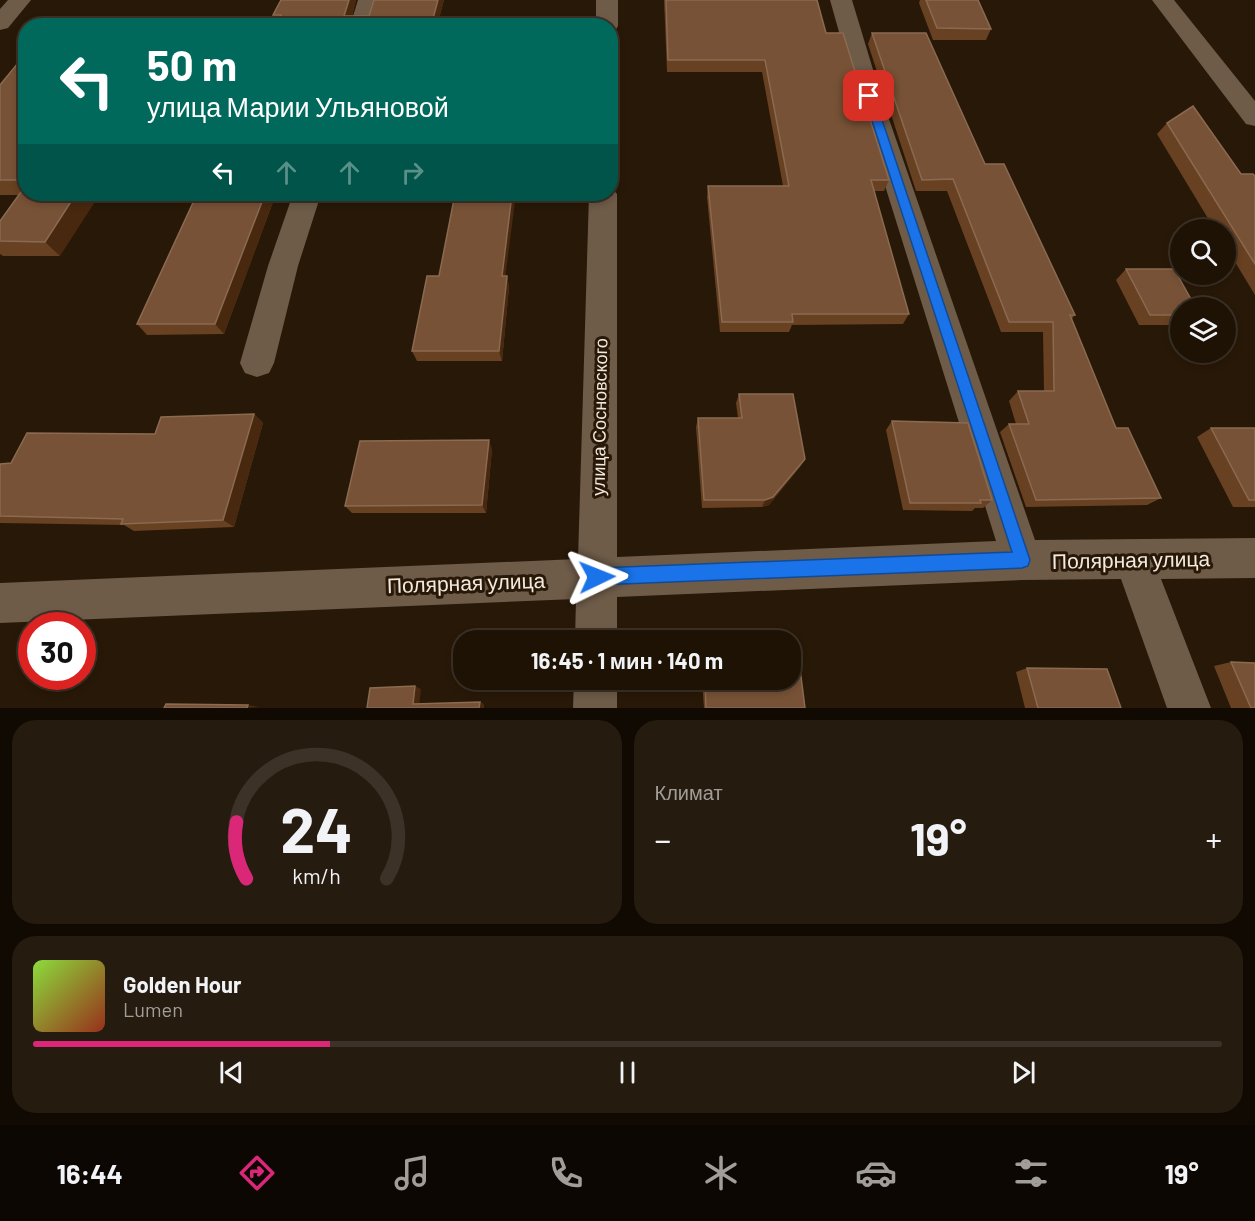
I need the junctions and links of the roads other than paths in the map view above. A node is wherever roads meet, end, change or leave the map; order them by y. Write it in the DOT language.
graph roads {
  1 [pos="20,0"];
  2 [pos="369,0"];
  3 [pos="607,0"];
  4 [pos="841,0"];
  5 [pos="1163,0"];
  6 [pos="363,18"];
  7 [pos="607,18"];
  8 [pos="0,23"];
  9 [pos="1255,118"];
  10 [pos="305,201"];
  11 [pos="603,201"];
  12 [pos="257,363"];
  13 [pos="1133,558"];
  14 [pos="1255,558"];
  15 [pos="1022,560"];
  16 [pos="597,577"];
  17 [pos="0,603"];
  18 [pos="596,630"];
  19 [pos="596,690"];
  20 [pos="596,708"];
  21 [pos="1189,708"];
  1 -- 8 [label="street"];
  2 -- 6 [label="street"];
  3 -- 7 [label="street"];
  4 -- 15 [label="street"];
  5 -- 9 [label="street"];
  10 -- 12 [label="street"];
  11 -- 16 [label="street, улица Сосновского"];
  13 -- 14 [label="street, Полярная улица"];
  13 -- 15 [label="street, Полярная улица"];
  13 -- 21 [label="street"];
  15 -- 16 [label="street, Полярная улица"];
  16 -- 17 [label="street, Полярная улица"];
  16 -- 18 [label="street, улица Сосновского"];
  19 -- 20 [label="street"];
}
